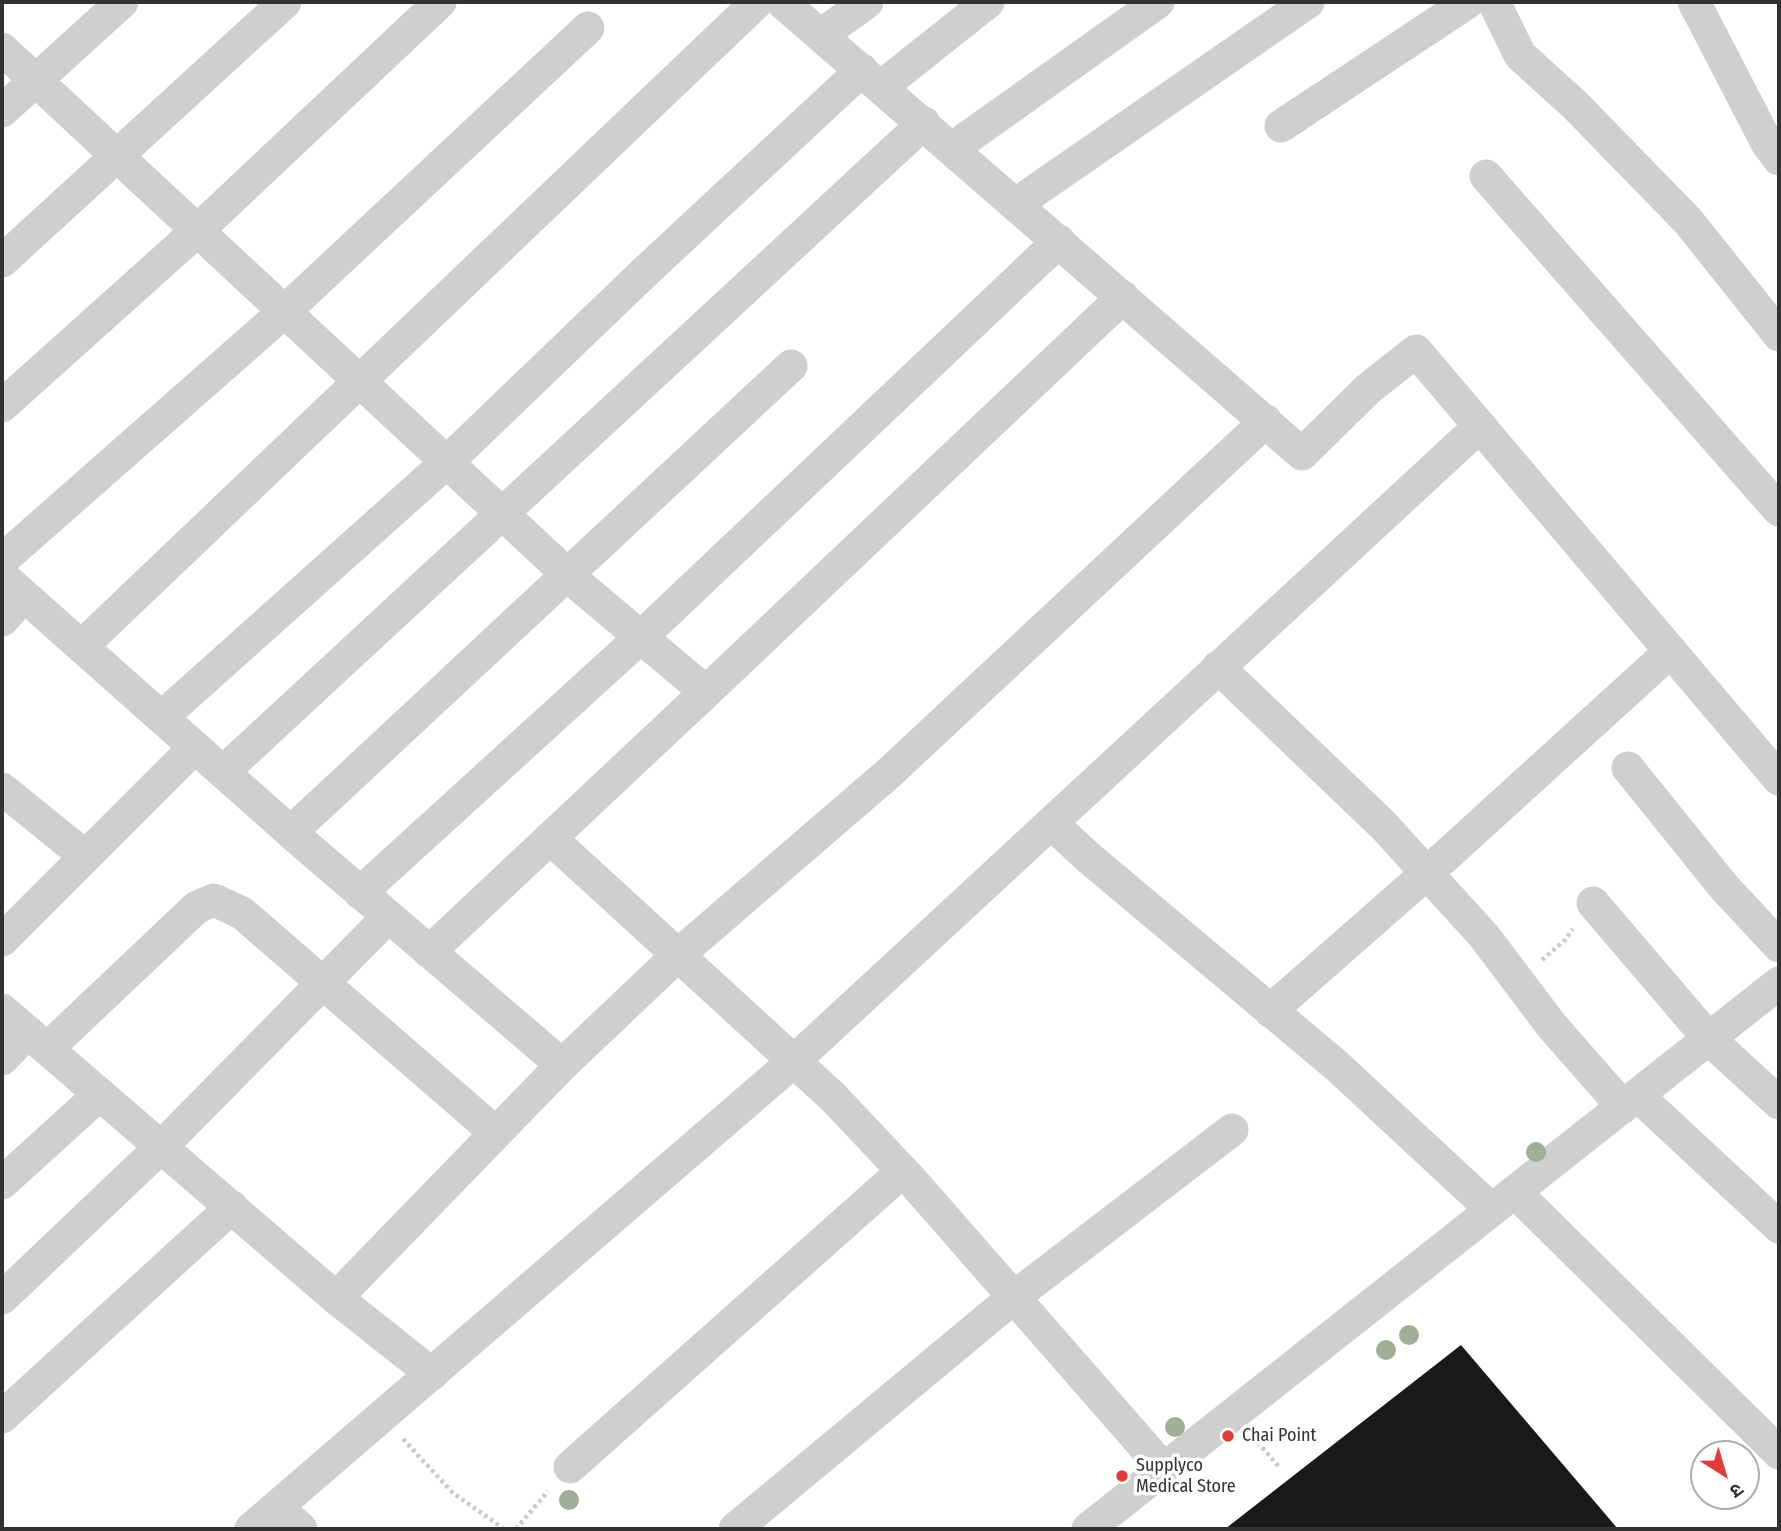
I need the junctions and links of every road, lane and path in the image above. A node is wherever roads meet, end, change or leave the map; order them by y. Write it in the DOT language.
graph roads {
  1 [pos="122,2"];
  2 [pos="285,2"];
  3 [pos="440,2"];
  4 [pos="757,2"];
  5 [pos="782,2"];
  6 [pos="867,2"];
  7 [pos="988,2"];
  8 [pos="1158,2"];
  9 [pos="1308,2"];
  10 [pos="1468,2"];
  11 [pos="1494,2"];
  12 [pos="1694,2"];
  13 [pos="589,28"];
  14 [pos="821,34"];
  15 [pos="2,49"];
  16 [pos="872,78"];
  17 [pos="34,80"];
  18 [pos="2,110"];
  19 [pos="924,123"];
  20 [pos="1281,127"];
  21 [pos="953,148"];
  22 [pos="117,156"];
  23 [pos="1779,159"];
  24 [pos="1486,176"];
  25 [pos="1016,204"];
  26 [pos="198,230"];
  27 [pos="1059,241"];
  28 [pos="2,261"];
  29 [pos="1123,297"];
  30 [pos="285,311"];
  31 [pos="1779,335"];
  32 [pos="791,366"];
  33 [pos="361,381"];
  34 [pos="2,406"];
  35 [pos="1266,421"];
  36 [pos="1480,426"];
  37 [pos="447,462"];
  38 [pos="1779,510"];
  39 [pos="502,513"];
  40 [pos="2,560"];
  41 [pos="567,574"];
  42 [pos="13,586"];
  43 [pos="2,620"];
  44 [pos="641,637"];
  45 [pos="82,646"];
  46 [pos="1671,651"];
  47 [pos="1218,667"];
  48 [pos="706,692"];
  49 [pos="162,717"];
  50 [pos="195,747"];
  51 [pos="1628,768"];
  52 [pos="223,772"];
  53 [pos="1779,779"];
  54 [pos="2,789"];
  55 [pos="1051,822"];
  56 [pos="291,832"];
  57 [pos="550,838"];
  58 [pos="85,856"];
  59 [pos="1427,873"];
  60 [pos="360,893"];
  61 [pos="1593,903"];
  62 [pos="388,917"];
  63 [pos="2,940"];
  64 [pos="1779,946"];
  65 [pos="429,952"];
  66 [pos="678,955"];
  67 [pos="1518,981"];
  68 [pos="1779,983"];
  69 [pos="324,984"];
  70 [pos="2,1010"];
  71 [pos="1270,1011"];
  72 [pos="1709,1039"];
  73 [pos="37,1041"];
  74 [pos="2,1059"];
  75 [pos="794,1061"];
  76 [pos="562,1065"];
  77 [pos="100,1094"];
  78 [pos="1630,1101"];
  79 [pos="1779,1103"];
  80 [pos="1233,1130"];
  81 [pos="496,1133"];
  82 [pos="161,1147"];
  83 [pos="903,1171"];
  84 [pos="2,1184"];
  85 [pos="1504,1201"];
  86 [pos="232,1207"];
  87 [pos="1779,1227"];
  88 [pos="1014,1297"];
  89 [pos="2,1298"];
  90 [pos="336,1298"];
  91 [pos="432,1374"];
  92 [pos="383,1416"];
  93 [pos="2,1418"];
  94 [pos="1779,1453"];
  95 [pos="569,1467"];
  96 [pos="1164,1469"];
  97 [pos="277,1507"];
  98 [pos="251,1529"];
  99 [pos="301,1529"];
  100 [pos="504,1529"];
  101 [pos="516,1529"];
  102 [pos="735,1529"];
  103 [pos="1088,1529"];
  1 -- 17 [label="street"];
  2 -- 22 [label="street"];
  3 -- 26 [label="street"];
  4 -- 33 [label="street"];
  5 -- 14 [label="street"];
  6 -- 14 [label="street"];
  7 -- 16 [label="street"];
  8 -- 21 [label="street"];
  9 -- 25 [label="street"];
  10 -- 20 [label="street"];
  11 -- 31 [label="street"];
  12 -- 23 [label="street"];
  13 -- 30 [label="street"];
  14 -- 16 [label="street"];
  15 -- 17 [label="street"];
  16 -- 19 [label="street"];
  16 -- 37 [label="street"];
  17 -- 18 [label="street"];
  17 -- 22 [label="street"];
  19 -- 21 [label="street"];
  19 -- 39 [label="street"];
  21 -- 25 [label="street"];
  22 -- 26 [label="street"];
  22 -- 28 [label="street"];
  24 -- 38 [label="street"];
  25 -- 27 [label="street"];
  26 -- 30 [label="street"];
  26 -- 34 [label="street"];
  27 -- 29 [label="street"];
  27 -- 44 [label="street"];
  29 -- 35 [label="street"];
  29 -- 48 [label="street"];
  30 -- 33 [label="street"];
  30 -- 40 [label="street"];
  32 -- 41 [label="street"];
  33 -- 37 [label="street"];
  33 -- 45 [label="street"];
  35 -- 36 [label="street"];
  35 -- 66 [label="street"];
  36 -- 46 [label="street"];
  36 -- 47 [label="street"];
  37 -- 39 [label="street"];
  37 -- 49 [label="street"];
  39 -- 41 [label="street"];
  39 -- 52 [label="street"];
  41 -- 44 [label="street"];
  41 -- 56 [label="street"];
  42 -- 43 [label="street"];
  42 -- 45 [label="street"];
  44 -- 48 [label="street"];
  44 -- 60 [label="street"];
  45 -- 49 [label="street"];
  46 -- 53 [label="street"];
  46 -- 59 [label="street"];
  47 -- 55 [label="street"];
  47 -- 59 [label="street"];
  48 -- 57 [label="street"];
  49 -- 50 [label="street"];
  50 -- 52 [label="street"];
  50 -- 58 [label="street"];
  51 -- 64 [label="street"];
  52 -- 56 [label="street"];
  54 -- 58 [label="street"];
  55 -- 71 [label="street"];
  55 -- 75 [label="street"];
  56 -- 60 [label="street"];
  57 -- 65 [label="street"];
  57 -- 66 [label="street"];
  58 -- 63 [label="street"];
  59 -- 67 [label="street"];
  59 -- 71 [label="street"];
  60 -- 62 [label="street"];
  61 -- 67 [label="path"];
  61 -- 72 [label="street"];
  62 -- 65 [label="street"];
  62 -- 69 [label="street"];
  65 -- 76 [label="street"];
  66 -- 75 [label="street"];
  66 -- 76 [label="street"];
  67 -- 78 [label="street"];
  68 -- 72 [label="street"];
  69 -- 73 [label="street"];
  69 -- 81 [label="street"];
  69 -- 82 [label="street"];
  70 -- 73 [label="street"];
  71 -- 85 [label="street"];
  72 -- 78 [label="street"];
  72 -- 79 [label="street"];
  73 -- 74 [label="street"];
  73 -- 77 [label="street"];
  75 -- 83 [label="street"];
  75 -- 91 [label="street"];
  76 -- 81 [label="street"];
  77 -- 82 [label="street"];
  77 -- 84 [label="street"];
  78 -- 85 [label="street"];
  78 -- 87 [label="street"];
  80 -- 88 [label="street"];
  81 -- 90 [label="street"];
  82 -- 86 [label="street"];
  82 -- 89 [label="street"];
  83 -- 88 [label="street"];
  83 -- 95 [label="street"];
  85 -- 94 [label="street"];
  85 -- 96 [label="street"];
  86 -- 90 [label="street"];
  86 -- 93 [label="street"];
  88 -- 96 [label="street"];
  88 -- 102 [label="street"];
  90 -- 91 [label="street"];
  91 -- 92 [label="street"];
  92 -- 97 [label="street"];
  92 -- 100 [label="path"];
  95 -- 101 [label="path"];
  96 -- 103 [label="street"];
  97 -- 98 [label="street"];
  97 -- 99 [label="street"];
}
